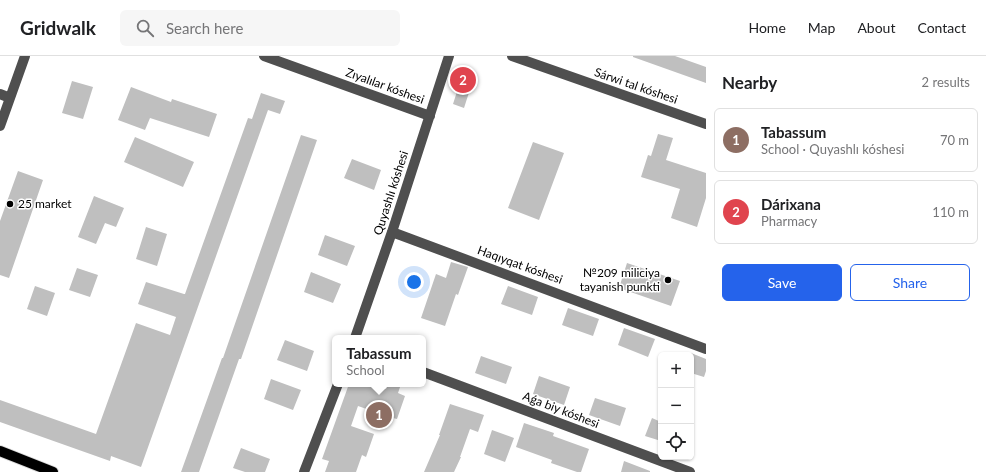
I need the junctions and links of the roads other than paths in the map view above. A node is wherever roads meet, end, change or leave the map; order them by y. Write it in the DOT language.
graph roads {
  1 [pos="25,56"];
  2 [pos="264,56"];
  3 [pos="449,56"];
  4 [pos="512,56"];
  5 [pos="0,94"];
  6 [pos="10,98"];
  7 [pos="430,116"];
  8 [pos="706,124"];
  9 [pos="0,126"];
  10 [pos="392,232"];
  11 [pos="356,335"];
  12 [pos="706,349"];
  13 [pos="426,373"];
  14 [pos="337,387"];
  15 [pos="0,451"];
  16 [pos="53,472"];
  17 [pos="304,472"];
  18 [pos="690,472"];
  1 -- 6 [label="street"];
  2 -- 7 [label="street, Zıyalılar kóshesi"];
  3 -- 7 [label="street, Quyashlı kóshesi"];
  4 -- 8 [label="street, Sárwi tal kóshesi"];
  5 -- 6 [label="street"];
  6 -- 9 [label="street"];
  7 -- 10 [label="street, Quyashlı kóshesi"];
  10 -- 11 [label="street, Quyashlı kóshesi"];
  10 -- 12 [label="street, Haqıyqat kóshesi"];
  13 -- 18 [label="street, Aǵa biy kóshesi"];
  14 -- 17 [label="street"];
  15 -- 16 [label="main road"];
}
